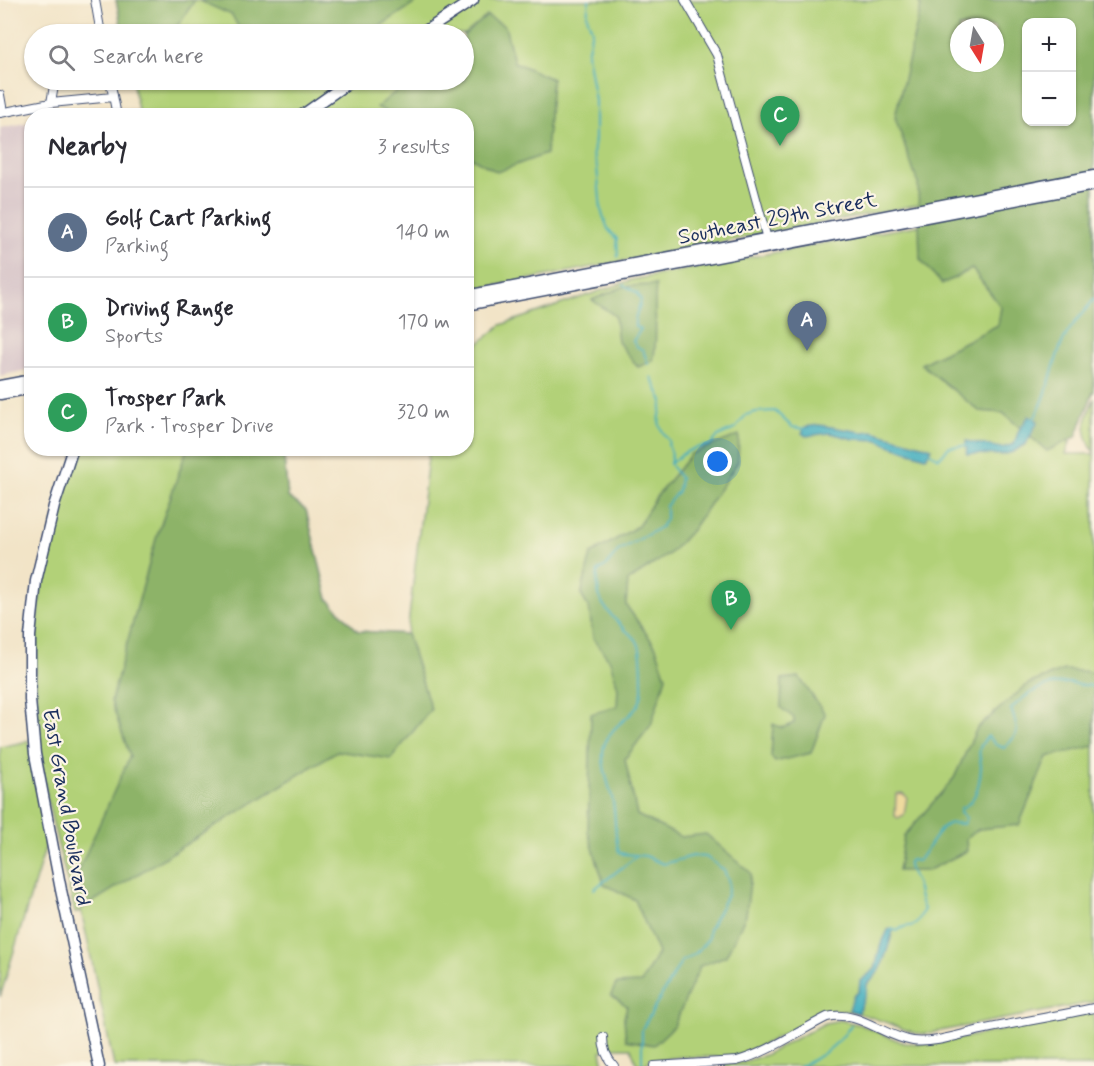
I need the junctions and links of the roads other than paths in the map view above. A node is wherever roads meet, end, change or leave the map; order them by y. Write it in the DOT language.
graph roads {
  1 [pos="95,0"];
  2 [pos="473,0"];
  3 [pos="685,0"];
  4 [pos="99,24"];
  5 [pos="436,24"];
  6 [pos="53,90"];
  7 [pos="112,90"];
  8 [pos="338,90"];
  9 [pos="0,95"];
  10 [pos="113,97"];
  11 [pos="51,103"];
  12 [pos="26,108"];
  13 [pos="115,108"];
  14 [pos="312,108"];
  15 [pos="24,109"];
  16 [pos="2,113"];
  17 [pos="1094,176"];
  18 [pos="1094,185"];
  19 [pos="768,243"];
  20 [pos="520,290"];
  21 [pos="474,295"];
  22 [pos="474,303"];
  23 [pos="24,382"];
  24 [pos="0,386"];
  25 [pos="24,390"];
  26 [pos="0,394"];
  27 [pos="70,456"];
  28 [pos="1094,1008"];
  29 [pos="603,1037"];
  30 [pos="99,1066"];
  31 [pos="614,1066"];
  32 [pos="654,1066"];
  1 -- 4 [label="street"];
  2 -- 5 [label="main road"];
  3 -- 19 [label="street"];
  6 -- 11 [label="street"];
  7 -- 10 [label="street"];
  8 -- 14 [label="main road"];
  9 -- 16 [label="street"];
  10 -- 11 [label="street"];
  10 -- 13 [label="street"];
  11 -- 12 [label="street"];
  15 -- 16 [label="street"];
  17 -- 19 [label="main road, Southeast 29th Street"];
  18 -- 19 [label="main road, Southeast 29th Street"];
  19 -- 20 [label="main road, Southeast 29th Street"];
  20 -- 21 [label="main road, Southeast 29th Street"];
  20 -- 22 [label="main road, Southeast 29th Street"];
  23 -- 24 [label="main road"];
  25 -- 26 [label="main road"];
  27 -- 30 [label="main road, East Grand Boulevard"];
  28 -- 32 [label="street"];
  29 -- 31 [label="street"];
}
